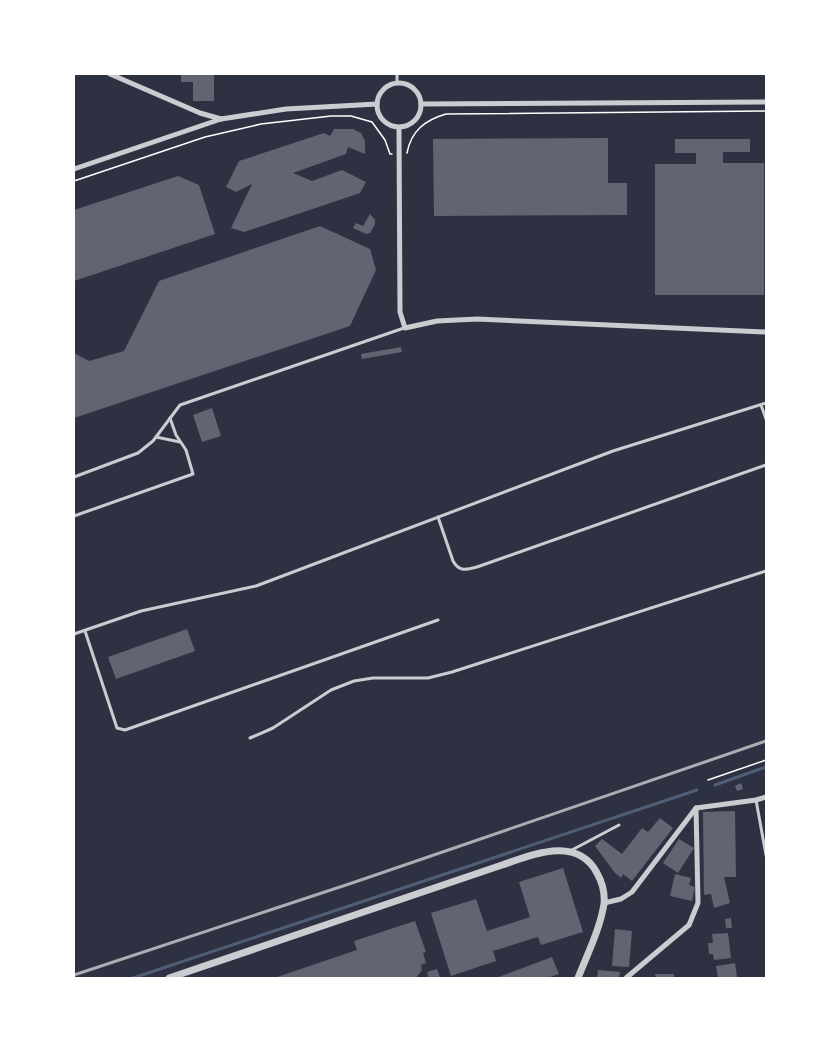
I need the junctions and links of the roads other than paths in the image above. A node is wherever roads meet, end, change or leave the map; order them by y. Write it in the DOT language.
graph roads {
  1 [pos="110,74"];
  2 [pos="397,74"];
  3 [pos="397,83"];
  4 [pos="766,102"];
  5 [pos="377,104"];
  6 [pos="421,104"];
  7 [pos="221,120"];
  8 [pos="399,128"];
  9 [pos="74,169"];
  10 [pos="405,328"];
  11 [pos="766,332"];
  12 [pos="766,403"];
  13 [pos="761,405"];
  14 [pos="170,418"];
  15 [pos="766,419"];
  16 [pos="156,437"];
  17 [pos="181,443"];
  18 [pos="766,465"];
  19 [pos="74,477"];
  20 [pos="74,516"];
  21 [pos="438,517"];
  22 [pos="766,571"];
  23 [pos="438,620"];
  24 [pos="85,631"];
  25 [pos="74,634"];
  26 [pos="250,738"];
  27 [pos="766,797"];
  28 [pos="756,800"];
  29 [pos="696,808"];
  30 [pos="619,825"];
  31 [pos="569,851"];
  32 [pos="766,855"];
  33 [pos="604,903"];
  34 [pos="174,977"];
  35 [pos="578,978"];
  36 [pos="626,978"];
  1 -- 7 [label="street"];
  2 -- 3 [label="lane"];
  3 -- 5 [label="street"];
  3 -- 6 [label="street"];
  4 -- 6 [label="street"];
  5 -- 7 [label="street"];
  5 -- 8 [label="street"];
  6 -- 8 [label="street"];
  7 -- 9 [label="street"];
  8 -- 10 [label="street"];
  10 -- 11 [label="street"];
  10 -- 14 [label="lane"];
  12 -- 13 [label="lane"];
  13 -- 15 [label="lane"];
  13 -- 21 [label="lane"];
  14 -- 16 [label="lane"];
  14 -- 17 [label="lane"];
  16 -- 17 [label="lane"];
  16 -- 19 [label="lane"];
  17 -- 20 [label="lane"];
  18 -- 21 [label="lane"];
  21 -- 24 [label="lane"];
  22 -- 26 [label="lane"];
  23 -- 24 [label="lane"];
  24 -- 25 [label="lane"];
  27 -- 28 [label="street"];
  28 -- 29 [label="street"];
  28 -- 32 [label="lane"];
  29 -- 33 [label="street"];
  29 -- 36 [label="street"];
  30 -- 31 [label="lane"];
  31 -- 33 [label="street"];
  31 -- 34 [label="street"];
  33 -- 35 [label="street"];
}
